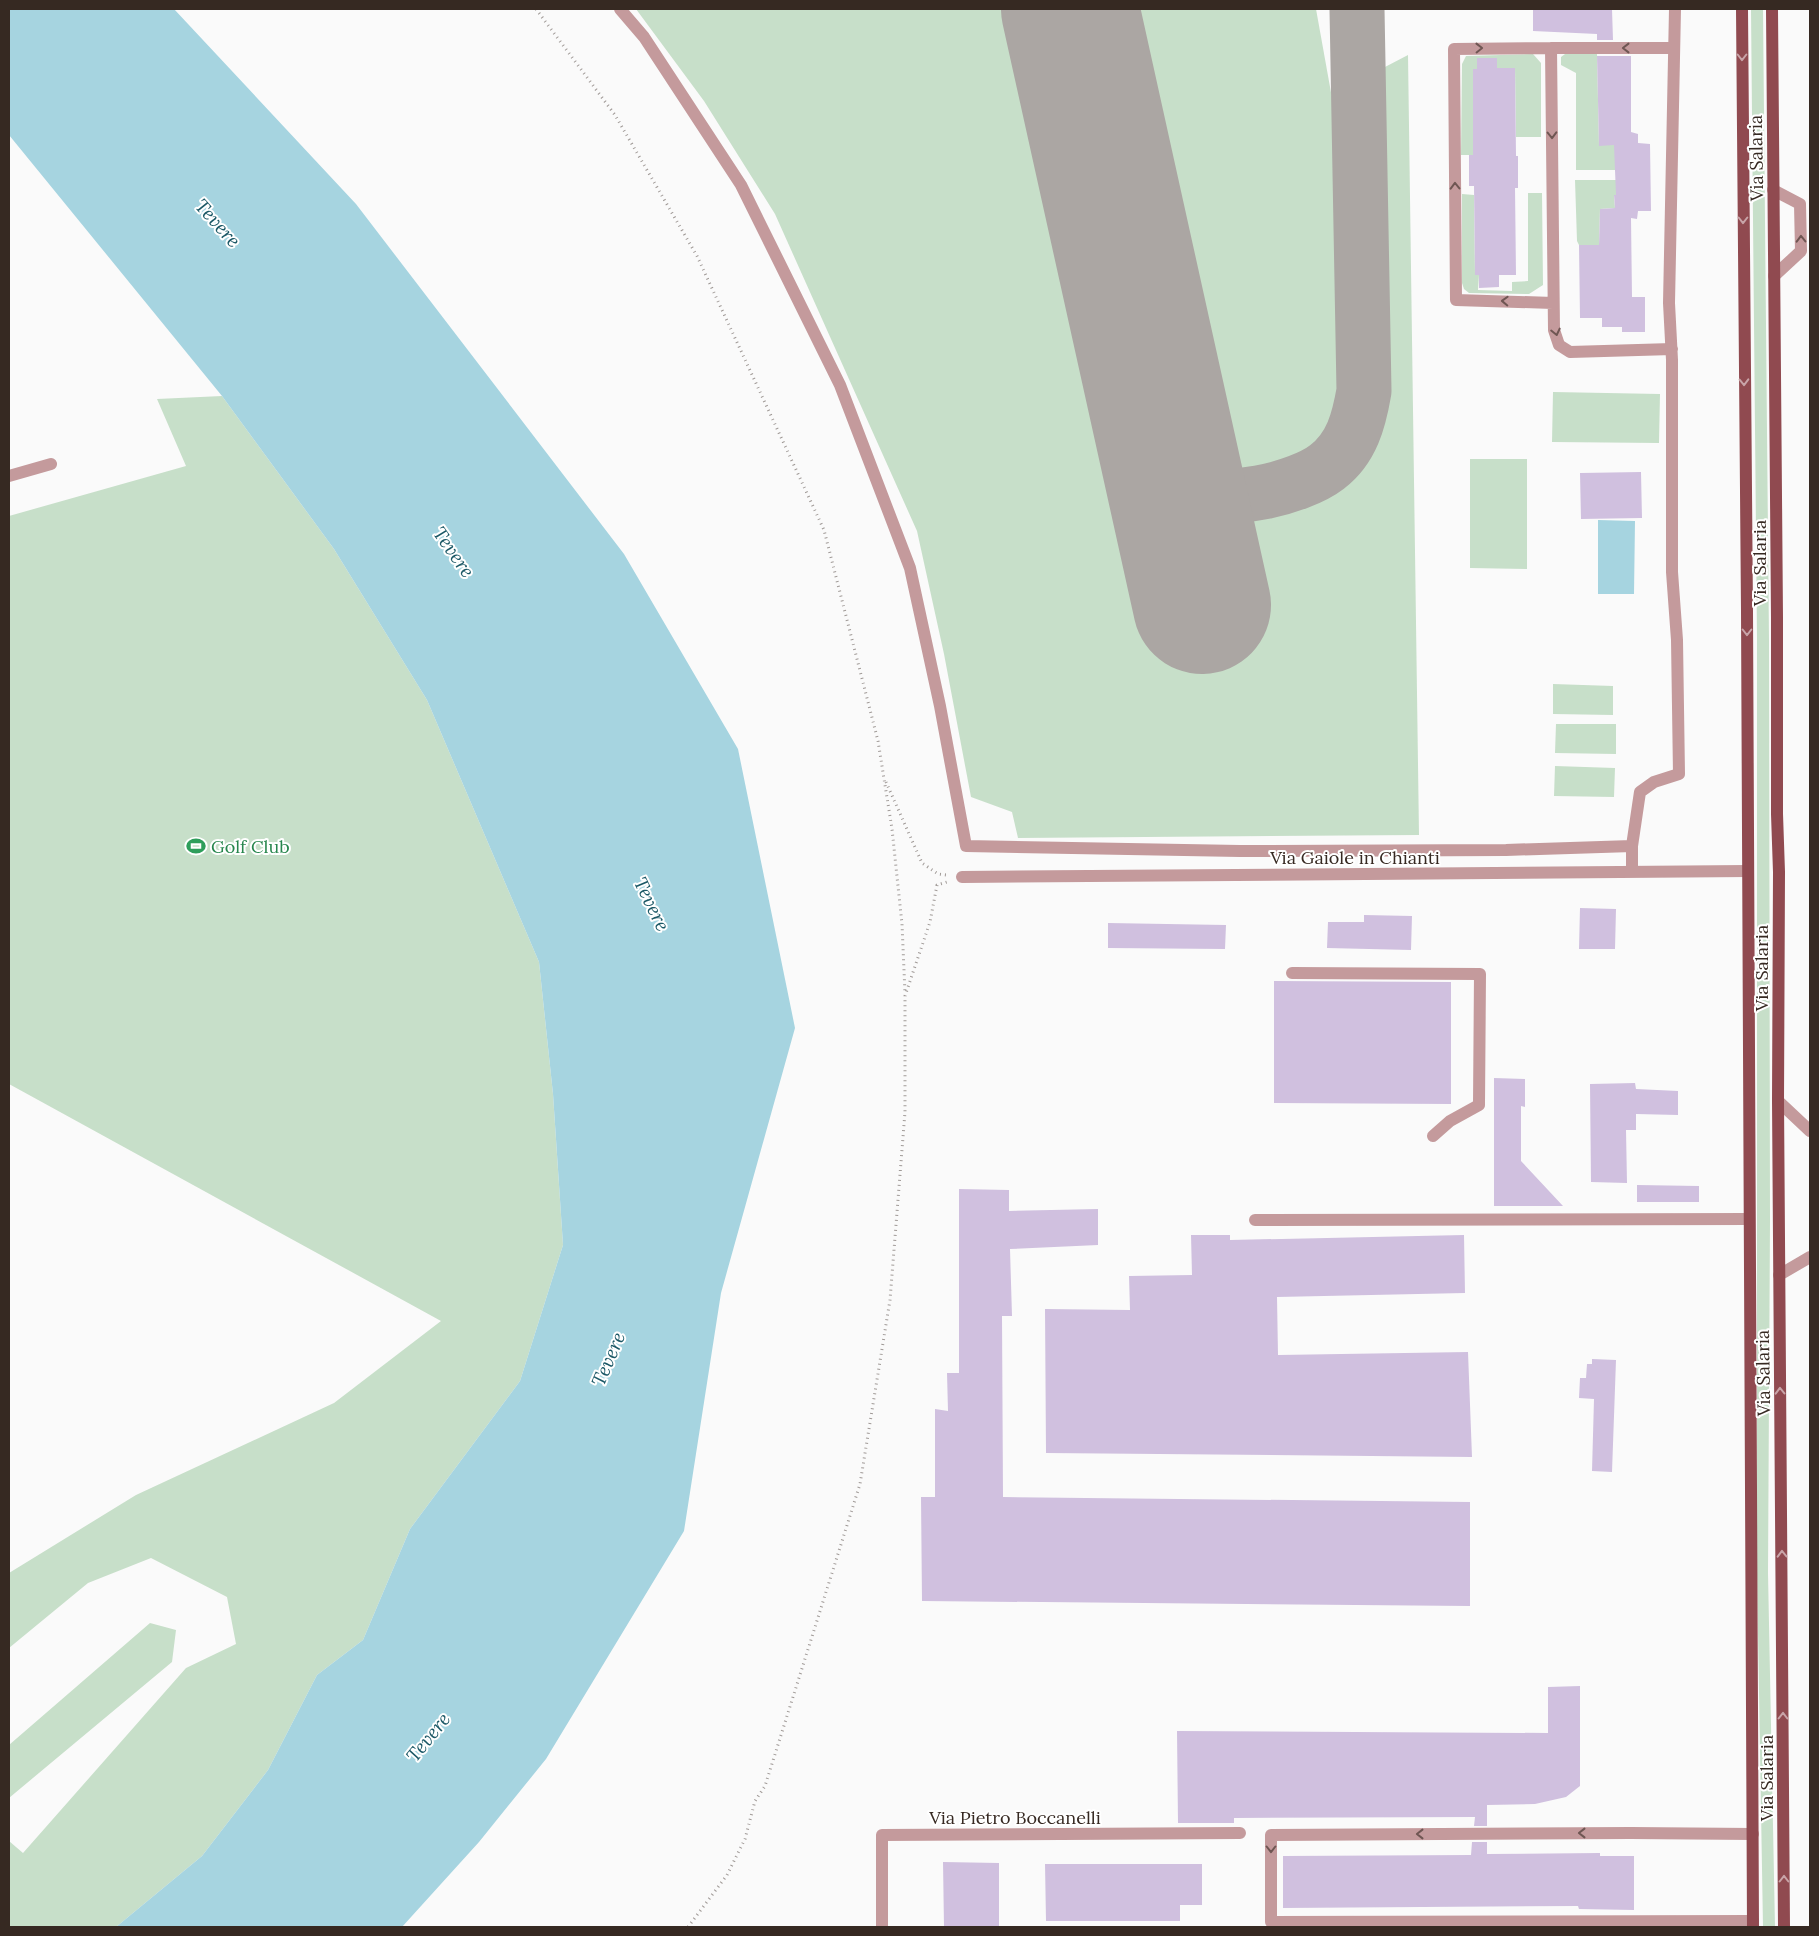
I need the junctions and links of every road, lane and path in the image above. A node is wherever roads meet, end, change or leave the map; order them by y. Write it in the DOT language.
graph roads {
  1 [pos="536,9"];
  2 [pos="620,9"];
  3 [pos="1675,9"];
  4 [pos="1742,9"];
  5 [pos="1772,9"];
  6 [pos="1551,48"];
  7 [pos="1674,48"];
  8 [pos="1773,190"];
  9 [pos="1774,276"];
  10 [pos="1554,303"];
  11 [pos="1672,349"];
  12 [pos="51,464"];
  13 [pos="9,476"];
  14 [pos="884,777"];
  15 [pos="1632,846"];
  16 [pos="1748,871"];
  17 [pos="1632,872"];
  18 [pos="962,877"];
  19 [pos="1292,973"];
  20 [pos="905,996"];
  21 [pos="1778,1101"];
  22 [pos="1810,1131"];
  23 [pos="1433,1136"];
  24 [pos="1749,1218"];
  25 [pos="1254,1220"];
  26 [pos="1810,1257"];
  27 [pos="1779,1276"];
  28 [pos="1240,1833"];
  29 [pos="1753,1834"];
  30 [pos="1753,1924"];
  31 [pos="688,1927"];
  32 [pos="882,1927"];
  33 [pos="1784,1927"];
  1 -- 14 [label="path"];
  2 -- 15 [label="street"];
  3 -- 7 [label="street"];
  4 -- 16 [label="main road, Via Salaria, one-way"];
  5 -- 8 [label="main road, Via Salaria"];
  7 -- 6 [label="street, one-way"];
  6 -- 10 [label="street, one-way"];
  10 -- 6 [label="street, one-way"];
  7 -- 11 [label="street"];
  8 -- 9 [label="main road, Via Salaria"];
  9 -- 8 [label="street, one-way"];
  9 -- 21 [label="main road, Via Salaria"];
  10 -- 11 [label="street, one-way"];
  11 -- 15 [label="street"];
  12 -- 13 [label="street"];
  14 -- 18 [label="path"];
  14 -- 20 [label="path"];
  15 -- 17 [label="street"];
  16 -- 17 [label="street, Via Gaiole in Chianti"];
  16 -- 24 [label="main road, Via Salaria"];
  17 -- 18 [label="street, Via Gaiole in Chianti"];
  18 -- 20 [label="path"];
  19 -- 23 [label="street"];
  20 -- 31 [label="path"];
  21 -- 22 [label="street"];
  21 -- 27 [label="main road, Via Salaria"];
  24 -- 25 [label="street"];
  24 -- 29 [label="main road, Via Salaria"];
  26 -- 27 [label="street"];
  33 -- 27 [label="main road, Via Salaria, one-way"];
  28 -- 32 [label="street, Via Pietro Boccanelli"];
  29 -- 30 [label="main road, Via Salaria"];
  29 -- 30 [label="street, one-way"];
}
